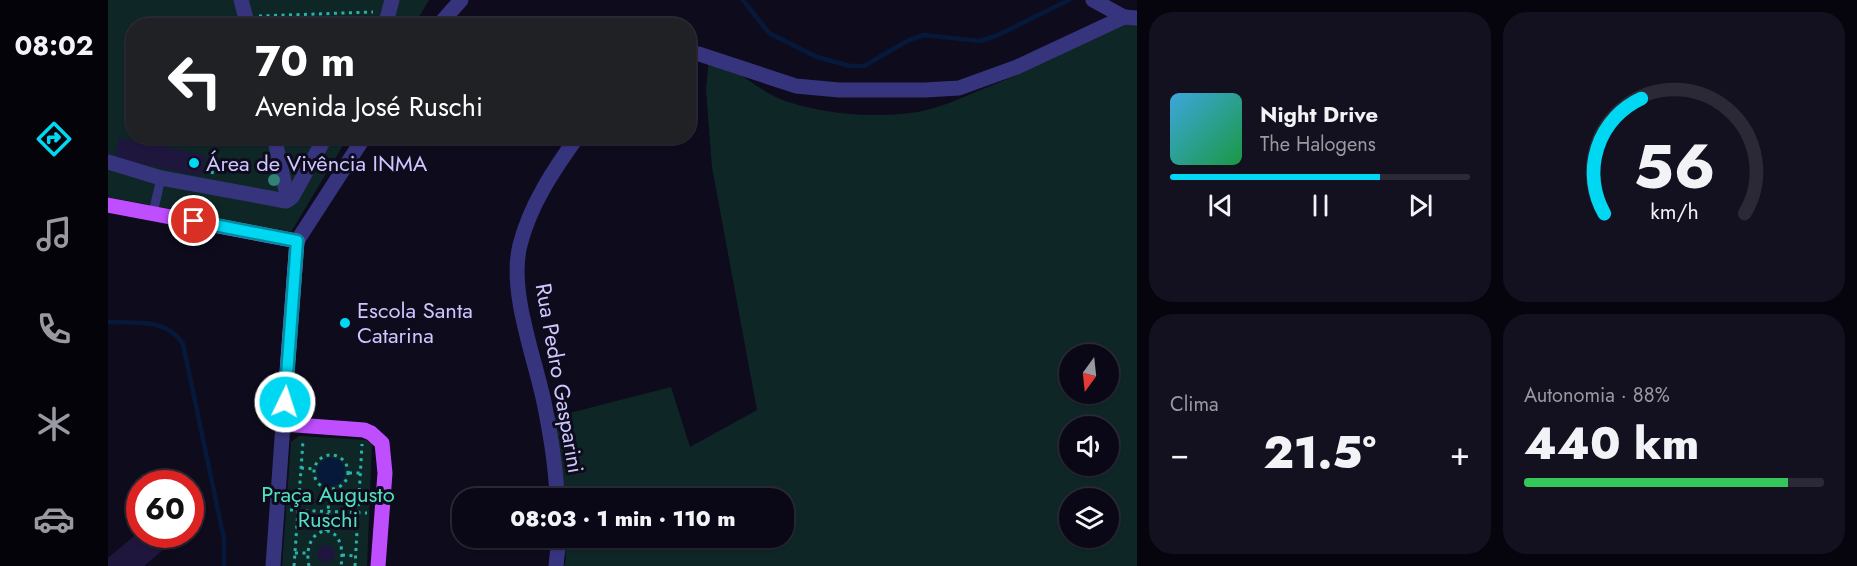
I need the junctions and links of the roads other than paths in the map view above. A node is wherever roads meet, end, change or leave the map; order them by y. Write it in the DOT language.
graph roads {
  1 [pos="242,0"];
  2 [pos="461,0"];
  3 [pos="1094,1"];
  4 [pos="246,18"];
  5 [pos="445,18"];
  6 [pos="1131,18"];
  7 [pos="696,54"];
  8 [pos="276,144"];
  9 [pos="322,144"];
  10 [pos="361,144"];
  11 [pos="572,144"];
  12 [pos="108,162"];
  13 [pos="161,178"];
  14 [pos="288,200"];
  15 [pos="108,206"];
  16 [pos="153,213"];
  17 [pos="297,241"];
  18 [pos="283,424"];
  19 [pos="557,488"];
  20 [pos="558,548"];
  21 [pos="273,566"];
  22 [pos="378,566"];
  23 [pos="556,566"];
  1 -- 4 [label="street"];
  2 -- 5 [label="street"];
  3 -- 6 [label="street"];
  6 -- 7 [label="street"];
  8 -- 14 [label="street"];
  9 -- 14 [label="street"];
  10 -- 17 [label="street"];
  11 -- 19 [label="street, Rua Pedro Gasparini"];
  12 -- 13 [label="street"];
  13 -- 14 [label="street"];
  13 -- 16 [label="lane"];
  15 -- 16 [label="main road"];
  16 -- 17 [label="main road"];
  17 -- 18 [label="main road"];
  18 -- 21 [label="street"];
  18 -- 22 [label="main road"];
  20 -- 23 [label="street"];
}
